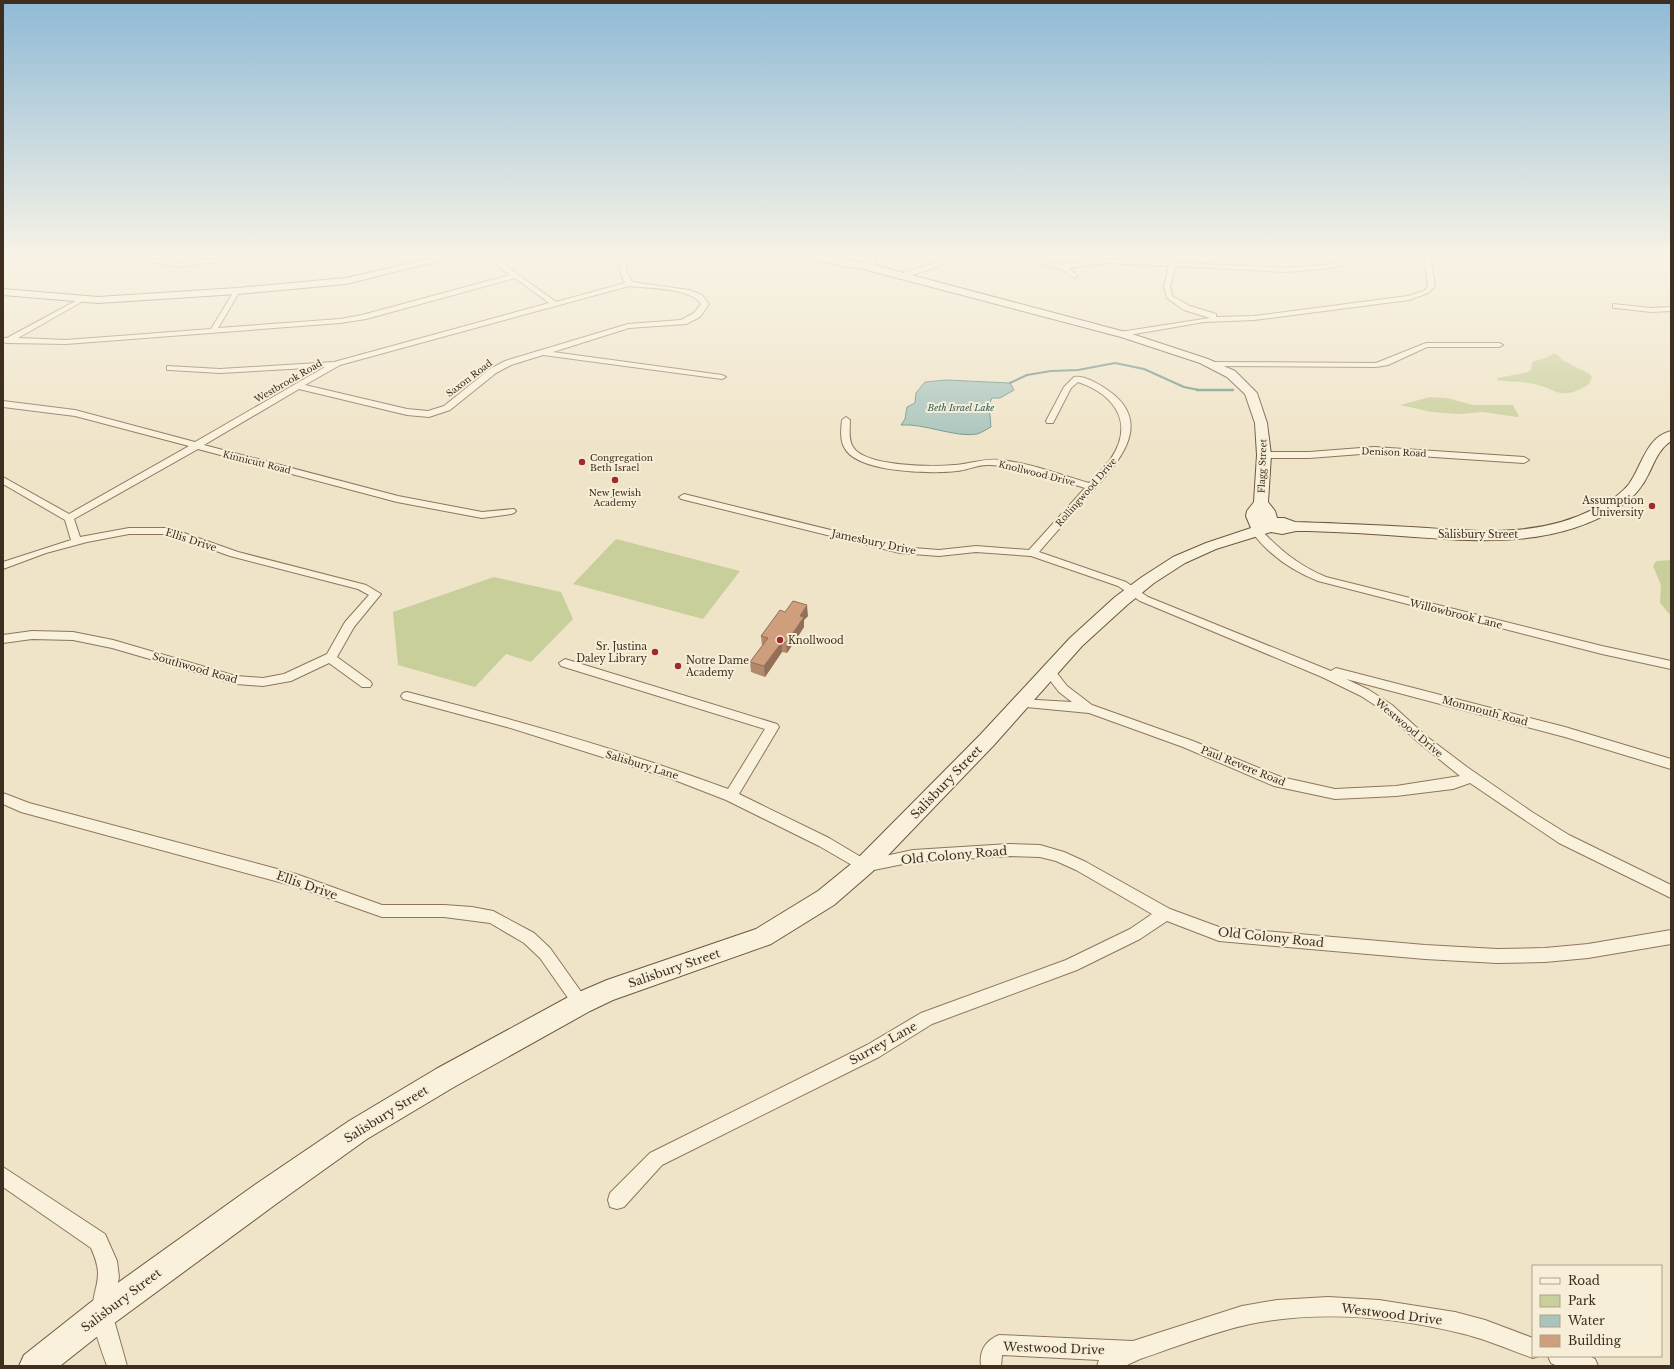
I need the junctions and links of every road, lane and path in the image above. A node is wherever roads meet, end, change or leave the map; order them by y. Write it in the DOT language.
graph roads {
  1 [pos="42,321"];
  2 [pos="219,321"];
  3 [pos="324,321"];
  4 [pos="494,321"];
  5 [pos="685,321"];
  6 [pos="1072,321"];
  7 [pos="1206,321"];
  8 [pos="213,331"];
  9 [pos="1122,334"];
  10 [pos="4,341"];
  11 [pos="1500,345"];
  12 [pos="541,353"];
  13 [pos="337,364"];
  14 [pos="1211,364"];
  15 [pos="170,368"];
  16 [pos="722,377"];
  17 [pos="299,386"];
  18 [pos="3,404"];
  19 [pos="846,420"];
  20 [pos="1050,421"];
  21 [pos="1671,435"];
  22 [pos="196,446"];
  23 [pos="1264,455"];
  24 [pos="1524,460"];
  25 [pos="3,480"];
  26 [pos="1091,487"];
  27 [pos="684,497"];
  28 [pos="512,511"];
  29 [pos="69,518"];
  30 [pos="1262,529"];
  31 [pos="76,541"];
  32 [pos="1032,553"];
  33 [pos="3,566"];
  34 [pos="1133,592"];
  35 [pos="3,639"];
  36 [pos="331,657"];
  37 [pos="565,662"];
  38 [pos="1298,662"];
  39 [pos="1671,665"];
  40 [pos="1049,671"];
  41 [pos="366,684"];
  42 [pos="406,696"];
  43 [pos="1020,703"];
  44 [pos="1090,709"];
  45 [pos="1671,764"];
  46 [pos="1471,778"];
  47 [pos="730,796"];
  48 [pos="3,798"];
  49 [pos="864,866"];
  50 [pos="1671,892"];
  51 [pos="1165,914"];
  52 [pos="1671,936"];
  53 [pos="580,1004"];
  54 [pos="3,1176"];
  55 [pos="617,1200"];
  56 [pos="102,1313"];
  57 [pos="1532,1348"];
  58 [pos="1134,1351"];
  59 [pos="1561,1357"];
  60 [pos="35,1366"];
  61 [pos="117,1366"];
  62 [pos="991,1366"];
  63 [pos="1107,1366"];
  64 [pos="1588,1366"];
  1 -- 10 [label="street"];
  2 -- 8 [label="street"];
  3 -- 8 [label="street"];
  4 -- 13 [label="street, Westbrook Road"];
  5 -- 12 [label="street, Saxon Road"];
  6 -- 9 [label="main road, Flagg Street"];
  7 -- 9 [label="street"];
  8 -- 10 [label="street"];
  9 -- 14 [label="main road, Flagg Street"];
  11 -- 14 [label="street"];
  12 -- 16 [label="street"];
  12 -- 17 [label="street, Saxon Road"];
  13 -- 15 [label="street"];
  13 -- 17 [label="street, Westbrook Road"];
  14 -- 23 [label="main road, Flagg Street"];
  17 -- 22 [label="street, Westbrook Road"];
  18 -- 22 [label="street, Kinnicutt Road"];
  19 -- 26 [label="street, Knollwood Drive"];
  20 -- 26 [label="street, Rollingwood Drive"];
  21 -- 30 [label="main road, Salisbury Street"];
  22 -- 28 [label="street, Kinnicutt Road"];
  22 -- 29 [label="street, Westbrook Road"];
  23 -- 24 [label="street, Denison Road"];
  23 -- 30 [label="main road, Flagg Street"];
  25 -- 29 [label="street"];
  26 -- 32 [label="street, Rollingwood Drive"];
  27 -- 32 [label="street, Jamesbury Drive"];
  29 -- 31 [label="street"];
  30 -- 34 [label="main road, Salisbury Street"];
  30 -- 39 [label="street, Willowbrook Lane"];
  31 -- 33 [label="street, Ellis Drive"];
  31 -- 36 [label="street, Ellis Drive"];
  32 -- 34 [label="street, Jamesbury Drive"];
  34 -- 38 [label="street, Westwood Drive"];
  34 -- 40 [label="main road, Salisbury Street"];
  35 -- 36 [label="street, Southwood Road"];
  36 -- 41 [label="street"];
  37 -- 47 [label="street"];
  38 -- 45 [label="street, Monmouth Road"];
  38 -- 46 [label="street, Westwood Drive"];
  40 -- 43 [label="main road, Salisbury Street"];
  40 -- 44 [label="street, Paul Revere Road"];
  42 -- 47 [label="street, Salisbury Lane"];
  43 -- 44 [label="street, Paul Revere Road"];
  43 -- 49 [label="main road, Salisbury Street"];
  44 -- 46 [label="street, Paul Revere Road"];
  46 -- 50 [label="street, Westwood Drive"];
  47 -- 49 [label="street, Salisbury Lane"];
  48 -- 53 [label="street, Ellis Drive"];
  49 -- 51 [label="street, Old Colony Road"];
  49 -- 53 [label="main road, Salisbury Street"];
  51 -- 52 [label="street, Old Colony Road"];
  51 -- 55 [label="street, Surrey Lane"];
  53 -- 56 [label="main road, Salisbury Street"];
  54 -- 56 [label="street"];
  56 -- 60 [label="main road, Salisbury Street"];
  56 -- 61 [label="street"];
  57 -- 58 [label="street, Westwood Drive"];
  58 -- 62 [label="street, Westwood Drive"];
  58 -- 63 [label="street, Westwood Drive"];
  59 -- 64 [label="street"];
}
